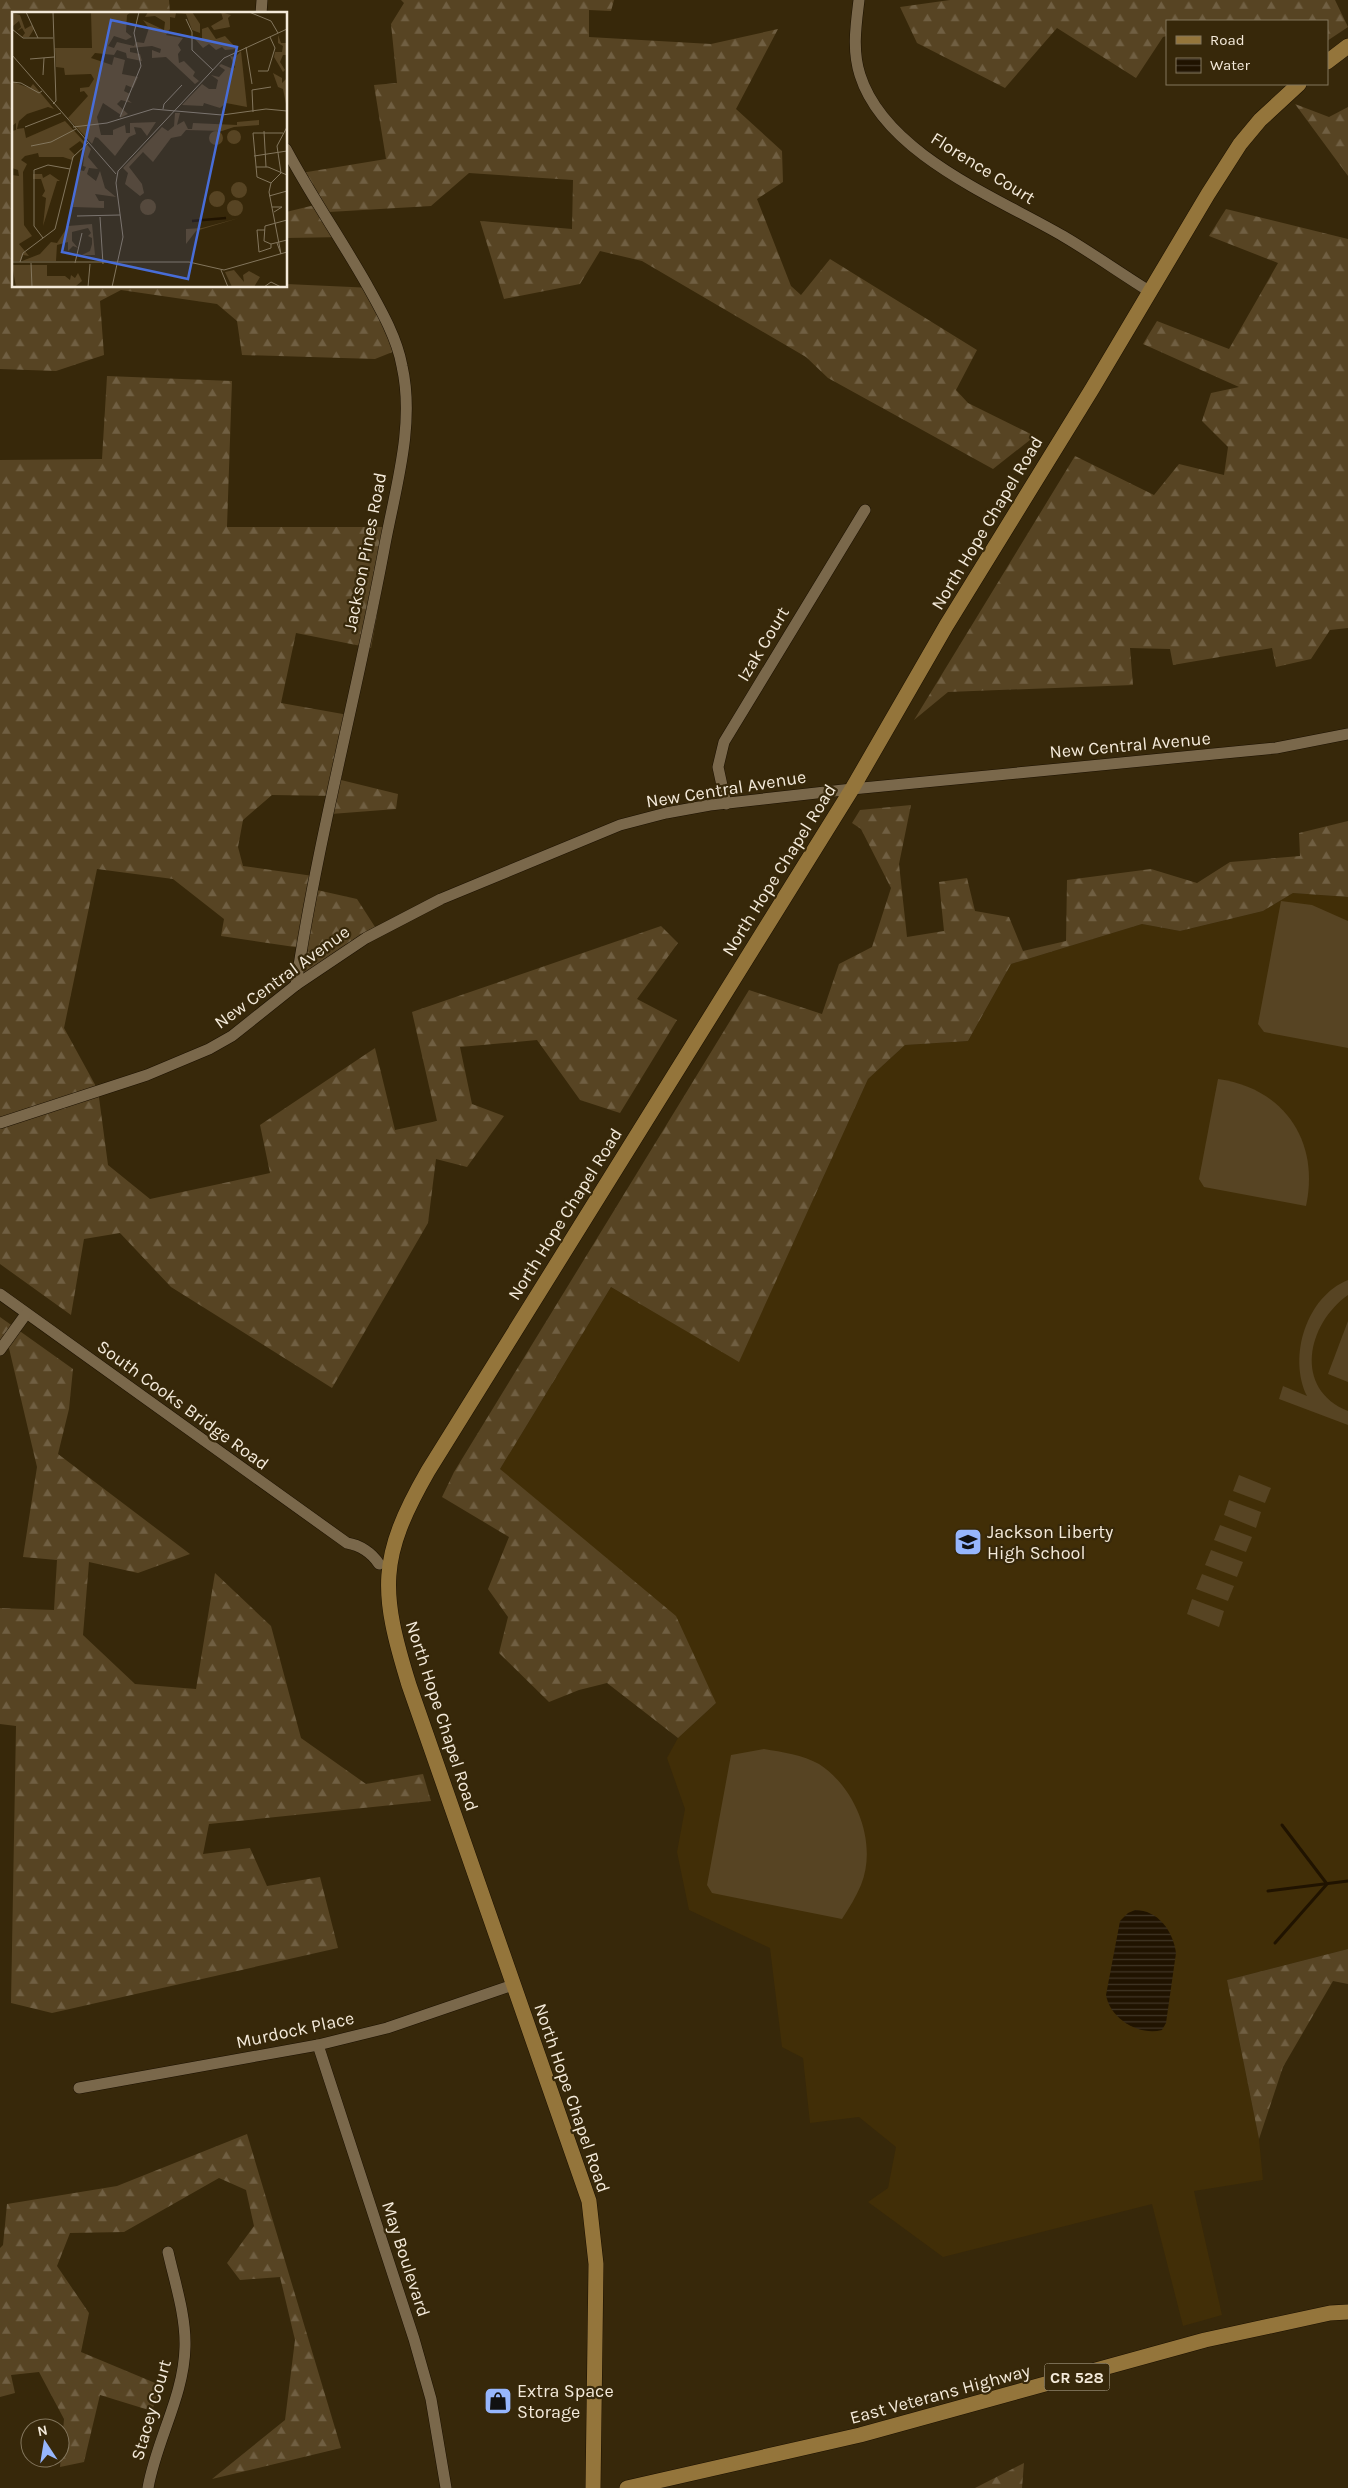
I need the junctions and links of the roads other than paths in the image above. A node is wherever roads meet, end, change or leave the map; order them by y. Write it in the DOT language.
graph roads {
  1 [pos="859,0"];
  2 [pos="1348,46"];
  3 [pos="1328,61"];
  4 [pos="1298,85"];
  5 [pos="288,152"];
  6 [pos="1149,291"];
  7 [pos="865,510"];
  8 [pos="1348,734"];
  9 [pos="852,789"];
  10 [pos="726,804"];
  11 [pos="296,984"];
  12 [pos="0,1123"];
  13 [pos="0,1294"];
  14 [pos="26,1314"];
  15 [pos="0,1350"];
  16 [pos="384,1568"];
  17 [pos="513,1985"];
  18 [pos="318,2045"];
  19 [pos="78,2088"];
  20 [pos="168,2252"];
  21 [pos="1348,2312"];
  22 [pos="148,2488"];
  23 [pos="446,2488"];
  24 [pos="593,2488"];
  25 [pos="627,2488"];
  1 -- 6 [label="street, Florence Court"];
  2 -- 3 [label="main road"];
  4 -- 6 [label="main road, North Hope Chapel Road"];
  5 -- 11 [label="street, Jackson Pines Road"];
  6 -- 9 [label="main road, North Hope Chapel Road"];
  7 -- 10 [label="street, Izak Court"];
  8 -- 9 [label="street, New Central Avenue"];
  9 -- 10 [label="street, New Central Avenue"];
  9 -- 16 [label="main road, North Hope Chapel Road"];
  10 -- 11 [label="street, New Central Avenue"];
  11 -- 12 [label="street, New Central Avenue"];
  13 -- 14 [label="street, South Cooks Bridge Road"];
  14 -- 15 [label="street"];
  14 -- 16 [label="street, South Cooks Bridge Road"];
  16 -- 17 [label="main road, North Hope Chapel Road"];
  17 -- 18 [label="street, Murdock Place"];
  17 -- 24 [label="main road, North Hope Chapel Road"];
  18 -- 19 [label="street, Murdock Place"];
  18 -- 23 [label="street, May Boulevard"];
  20 -- 22 [label="street, Stacey Court"];
  21 -- 25 [label="main road, East Veterans Highway / CR 528"];
}
